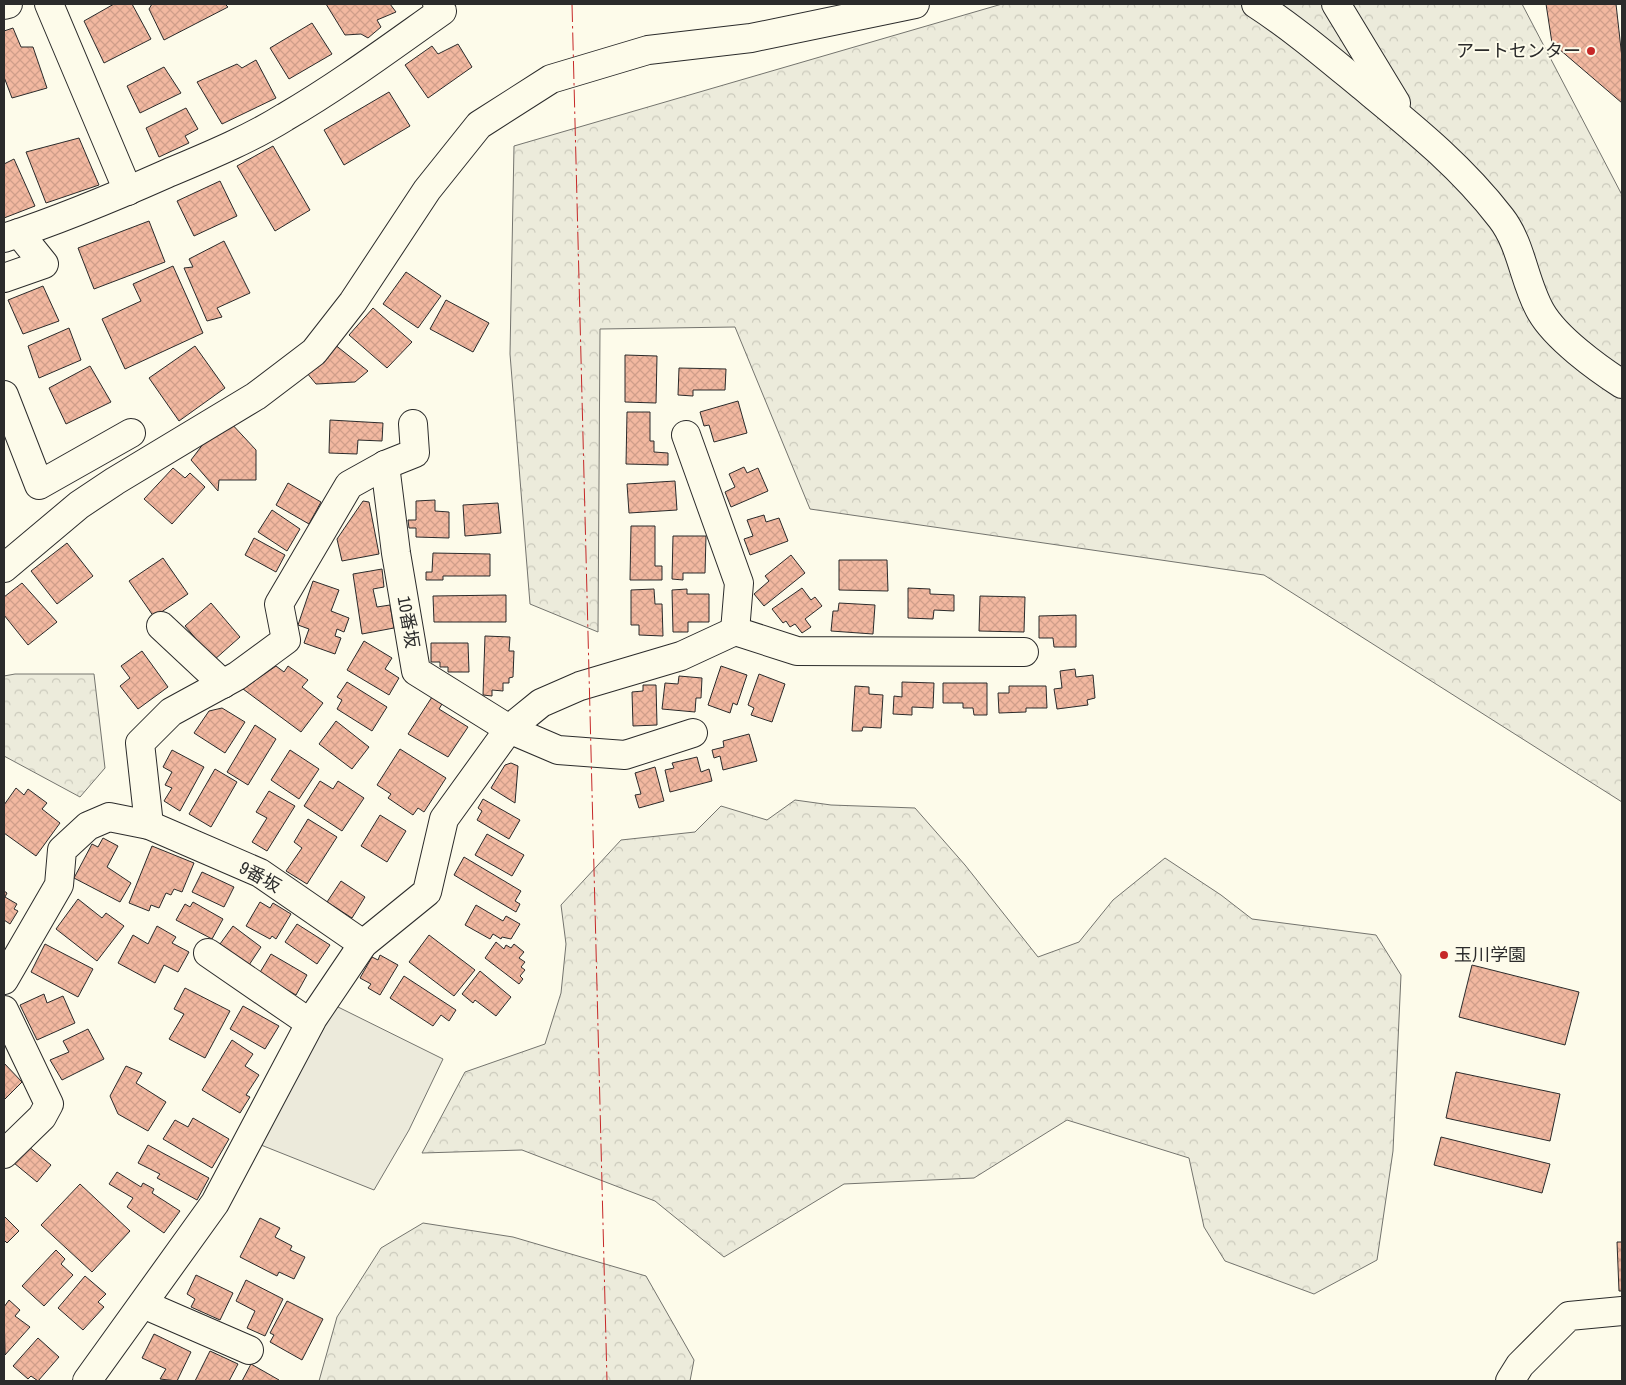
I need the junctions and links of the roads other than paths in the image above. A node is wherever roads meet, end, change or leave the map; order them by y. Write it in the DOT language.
graph roads {
  1 [pos="8,4"];
  2 [pos="49,4"];
  3 [pos="437,4"];
  4 [pos="915,4"];
  5 [pos="1256,4"];
  6 [pos="1336,4"];
  7 [pos="4,6"];
  8 [pos="1410,126"];
  9 [pos="128,191"];
  10 [pos="12,235"];
  11 [pos="4,278"];
  12 [pos="1622,384"];
  13 [pos="4,395"];
  14 [pos="414,424"];
  15 [pos="131,434"];
  16 [pos="686,435"];
  17 [pos="385,465"];
  18 [pos="4,568"];
  19 [pos="161,626"];
  20 [pos="735,631"];
  21 [pos="1024,652"];
  22 [pos="222,684"];
  23 [pos="509,729"];
  24 [pos="693,733"];
  25 [pos="149,825"];
  26 [pos="362,944"];
  27 [pos="208,953"];
  28 [pos="4,980"];
  29 [pos="4,1010"];
  30 [pos="310,1023"];
  31 [pos="4,1154"];
  32 [pos="143,1304"];
  33 [pos="1622,1311"];
  34 [pos="249,1350"];
  35 [pos="87,1381"];
  36 [pos="1510,1381"];
  1 -- 7 [label="street"];
  2 -- 9 [label="street"];
  3 -- 9 [label="street"];
  4 -- 18 [label="street"];
  5 -- 8 [label="street"];
  6 -- 8 [label="street"];
  8 -- 12 [label="street"];
  9 -- 10 [label="street"];
  10 -- 11 [label="street"];
  13 -- 15 [label="street"];
  14 -- 17 [label="street"];
  16 -- 20 [label="street"];
  17 -- 22 [label="street"];
  17 -- 23 [label="street, 10番坂"];
  19 -- 22 [label="street"];
  20 -- 21 [label="street"];
  20 -- 23 [label="street"];
  22 -- 25 [label="street"];
  23 -- 24 [label="street, 10番坂"];
  23 -- 26 [label="street"];
  25 -- 26 [label="street, 9番坂"];
  25 -- 28 [label="street, 9番坂"];
  26 -- 30 [label="street"];
  27 -- 30 [label="street"];
  29 -- 31 [label="street"];
  30 -- 32 [label="street"];
  32 -- 34 [label="street"];
  32 -- 35 [label="street"];
  33 -- 36 [label="street"];
}
